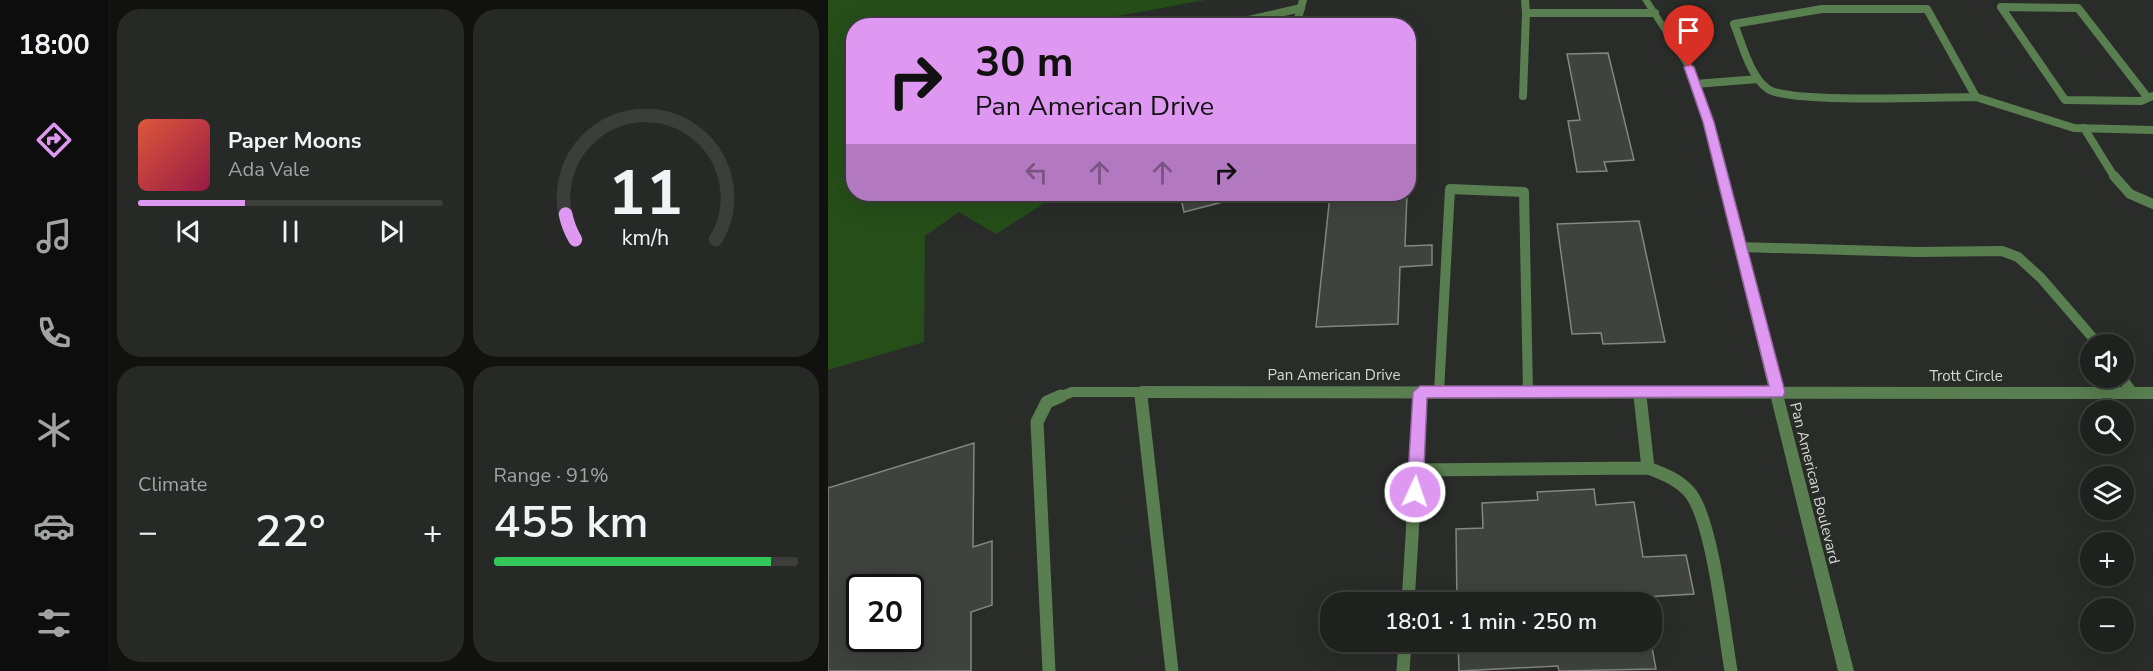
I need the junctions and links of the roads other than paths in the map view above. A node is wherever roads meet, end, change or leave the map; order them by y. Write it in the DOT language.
graph roads {
  1 [pos="1525,0"];
  2 [pos="1646,0"];
  3 [pos="1302,4"];
  4 [pos="1526,12"];
  5 [pos="1655,13"];
  6 [pos="1251,18"];
  7 [pos="1758,80"];
  8 [pos="1695,84"];
  9 [pos="1523,96"];
  10 [pos="1976,97"];
  11 [pos="2151,97"];
  12 [pos="2084,128"];
  13 [pos="2153,130"];
  14 [pos="2153,204"];
  15 [pos="1740,247"];
  16 [pos="2089,334"];
  17 [pos="2129,388"];
  18 [pos="1141,392"];
  19 [pos="1420,392"];
  20 [pos="1439,392"];
  21 [pos="1528,392"];
  22 [pos="1640,392"];
  23 [pos="1778,392"];
  24 [pos="2133,393"];
  25 [pos="2153,393"];
  26 [pos="1648,468"];
  27 [pos="1416,470"];
  28 [pos="1409,592"];
  29 [pos="1404,652"];
  30 [pos="1049,671"];
  31 [pos="1172,671"];
  32 [pos="1403,671"];
  33 [pos="1731,671"];
  34 [pos="1846,671"];
  1 -- 4 [label="lane"];
  2 -- 5 [label="street, Pan American Boulevard"];
  3 -- 6 [label="lane"];
  4 -- 5 [label="lane"];
  4 -- 9 [label="lane"];
  5 -- 8 [label="street, Pan American Boulevard"];
  7 -- 8 [label="lane"];
  7 -- 10 [label="lane"];
  7 -- 10 [label="lane"];
  8 -- 15 [label="street, Pan American Boulevard"];
  10 -- 12 [label="lane"];
  11 -- 11 [label="lane"];
  12 -- 13 [label="lane"];
  12 -- 14 [label="lane"];
  15 -- 16 [label="lane"];
  15 -- 23 [label="street, Pan American Boulevard"];
  17 -- 24 [label="lane"];
  18 -- 19 [label="street, Pan American Drive"];
  18 -- 30 [label="lane"];
  18 -- 31 [label="lane"];
  19 -- 20 [label="street, Pan American Drive"];
  19 -- 27 [label="lane"];
  20 -- 21 [label="street, Pan American Drive"];
  20 -- 21 [label="lane"];
  21 -- 22 [label="street, Pan American Drive"];
  22 -- 23 [label="street, Pan American Drive"];
  22 -- 26 [label="lane"];
  23 -- 24 [label="street, Trott Circle"];
  23 -- 34 [label="street, Pan American Boulevard"];
  24 -- 25 [label="street, Trott Circle"];
  26 -- 27 [label="lane"];
  26 -- 33 [label="lane"];
  27 -- 28 [label="lane"];
  29 -- 32 [label="lane"];
}
